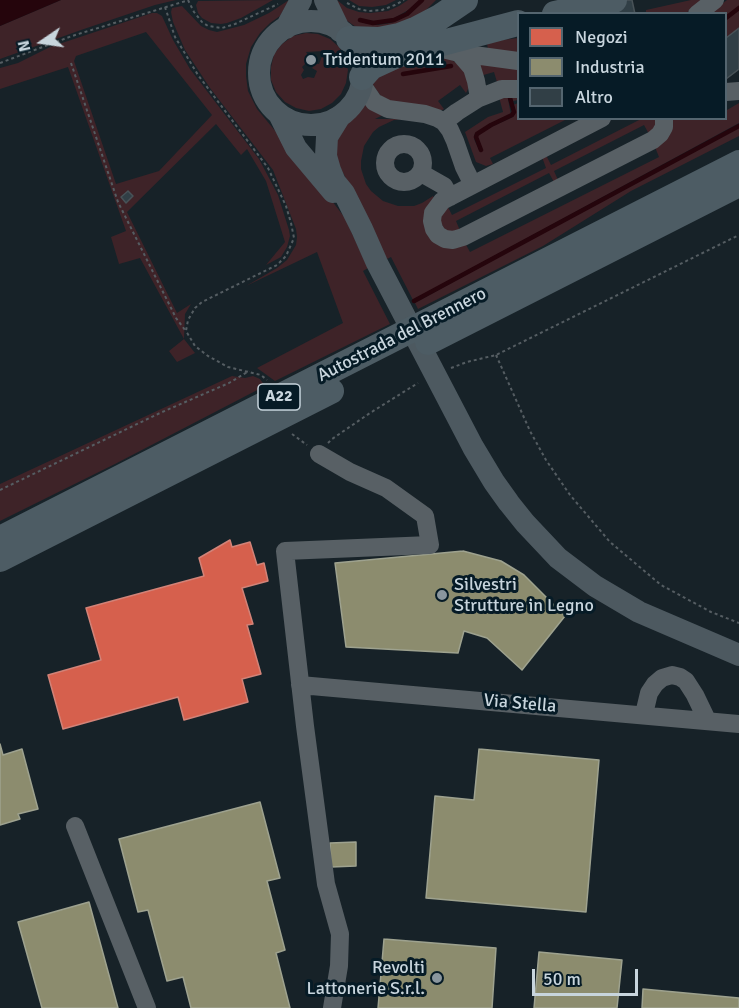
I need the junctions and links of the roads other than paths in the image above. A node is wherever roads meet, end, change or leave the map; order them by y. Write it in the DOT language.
graph roads {
  1 [pos="301,0"];
  2 [pos="325,0"];
  3 [pos="465,0"];
  4 [pos="614,0"];
  5 [pos="715,0"];
  6 [pos="563,12"];
  7 [pos="700,12"];
  8 [pos="517,24"];
  9 [pos="286,28"];
  10 [pos="345,35"];
  11 [pos="430,46"];
  12 [pos="459,53"];
  13 [pos="517,61"];
  14 [pos="362,80"];
  15 [pos="517,89"];
  16 [pos="479,98"];
  17 [pos="279,114"];
  18 [pos="340,116"];
  19 [pos="598,120"];
  20 [pos="664,120"];
  21 [pos="444,122"];
  22 [pos="739,163"];
  23 [pos="421,173"];
  24 [pos="473,185"];
  25 [pos="737,186"];
  26 [pos="450,197"];
  27 [pos="362,229"];
  28 [pos="319,454"];
  29 [pos="0,539"];
  30 [pos="0,559"];
  31 [pos="739,656"];
  32 [pos="300,685"];
  33 [pos="644,714"];
  34 [pos="707,720"];
  35 [pos="739,724"];
  36 [pos="75,826"];
  37 [pos="147,1008"];
  38 [pos="332,1008"];
  1 -- 9 [label="main road"];
  2 -- 10 [label="main road"];
  3 -- 10 [label="highway"];
  4 -- 6 [label="highway"];
  5 -- 7 [label="street"];
  8 -- 11 [label="highway"];
  9 -- 10 [label="main road"];
  9 -- 17 [label="main road"];
  10 -- 14 [label="main road"];
  11 -- 12 [label="street"];
  11 -- 14 [label="highway"];
  12 -- 13 [label="street"];
  12 -- 16 [label="street"];
  14 -- 18 [label="main road"];
  14 -- 21 [label="street"];
  15 -- 16 [label="street"];
  16 -- 21 [label="street"];
  17 -- 18 [label="main road"];
  17 -- 27 [label="main road"];
  18 -- 27 [label="main road"];
  19 -- 24 [label="street"];
  20 -- 26 [label="street"];
  21 -- 24 [label="street"];
  22 -- 29 [label="highway, Autostrada del Brennero / A22"];
  23 -- 26 [label="street"];
  24 -- 26 [label="street"];
  25 -- 30 [label="highway, Autostrada del Brennero / A22"];
  27 -- 31 [label="main road"];
  28 -- 32 [label="street"];
  32 -- 33 [label="street, Via Stella"];
  32 -- 38 [label="street"];
  33 -- 34 [label="street, Via Stella"];
  33 -- 34 [label="street"];
  34 -- 35 [label="street, Via Stella"];
  36 -- 37 [label="street"];
}
